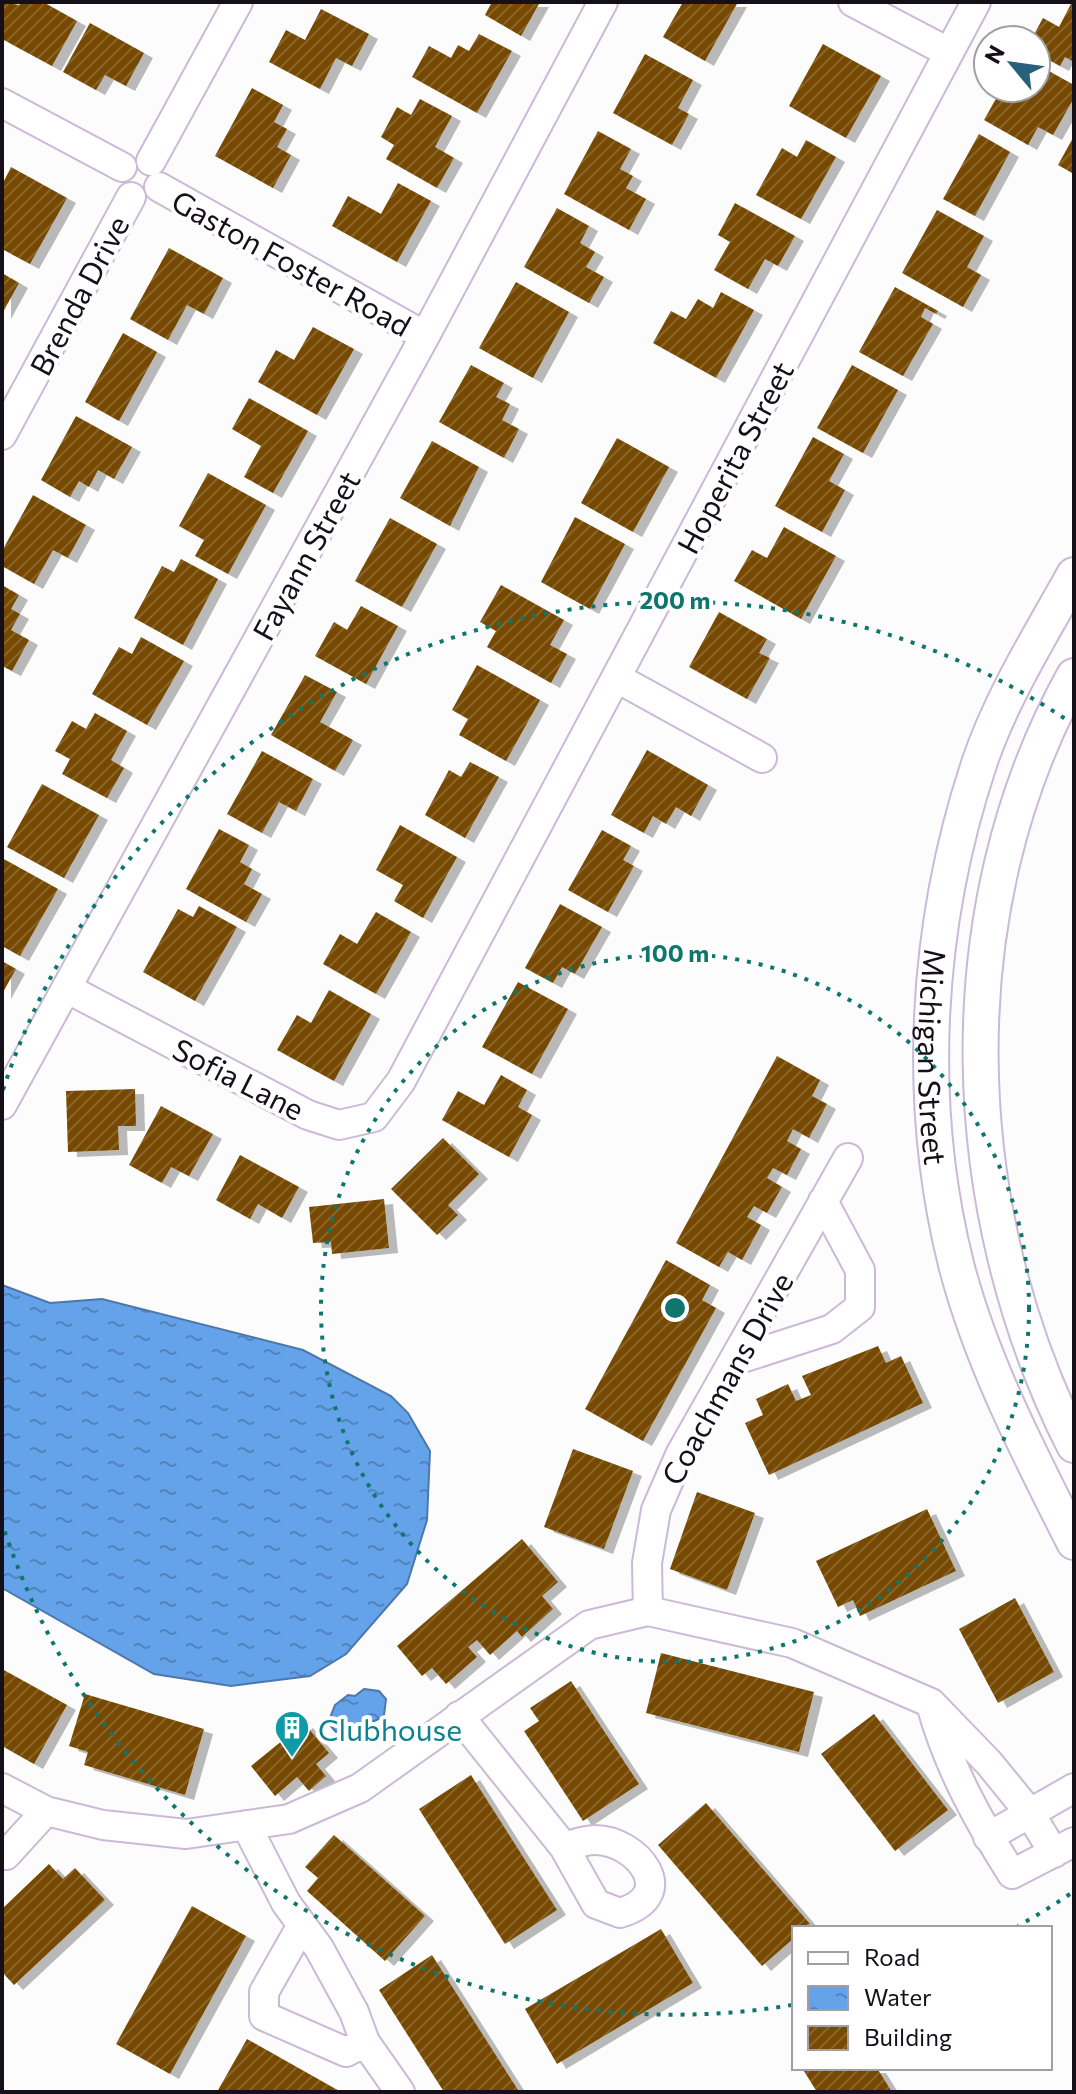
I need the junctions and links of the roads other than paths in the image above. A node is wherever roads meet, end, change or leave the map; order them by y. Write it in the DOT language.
graph roads {
  1 [pos="238,2"];
  2 [pos="603,2"];
  3 [pos="853,2"];
  4 [pos="976,2"];
  5 [pos="948,52"];
  6 [pos="2,103"];
  7 [pos="122,167"];
  8 [pos="155,174"];
  9 [pos="131,197"];
  10 [pos="425,336"];
  11 [pos="2,435"];
  12 [pos="1074,575"];
  13 [pos="1074,676"];
  14 [pos="617,678"];
  15 [pos="762,758"];
  16 [pos="68,989"];
  17 [pos="401,1081"];
  18 [pos="2,1105"];
  19 [pos="848,1158"];
  20 [pos="823,1201"];
  21 [pos="733,1361"];
  22 [pos="1074,1445"];
  23 [pos="1074,1542"];
  24 [pos="648,1611"];
  25 [pos="931,1703"];
  26 [pos="459,1716"];
  27 [pos="2,1788"];
  28 [pos="1074,1788"];
  29 [pos="46,1811"];
  30 [pos="1029,1812"];
  31 [pos="246,1825"];
  32 [pos="988,1837"];
  33 [pos="564,1847"];
  34 [pos="1064,1848"];
  35 [pos="2,1855"];
  36 [pos="302,1925"];
  37 [pos="365,2042"];
  38 [pos="400,2092"];
  1 -- 8 [label="street"];
  2 -- 10 [label="street, Fayann Street"];
  3 -- 5 [label="street"];
  4 -- 5 [label="street, Hoperita Street"];
  5 -- 14 [label="street, Hoperita Street"];
  6 -- 7 [label="street"];
  7 -- 8 [label="street"];
  7 -- 9 [label="street"];
  8 -- 9 [label="street"];
  8 -- 10 [label="street, Gaston Foster Road"];
  9 -- 11 [label="street, Brenda Drive"];
  10 -- 16 [label="street, Fayann Street"];
  12 -- 23 [label="street, Michigan Street"];
  13 -- 22 [label="street, Michigan Street"];
  14 -- 15 [label="street"];
  14 -- 17 [label="street, Hoperita Street"];
  16 -- 17 [label="street, Sofia Lane"];
  16 -- 18 [label="street, Fayann Street"];
  19 -- 20 [label="street, Coachmans Drive"];
  20 -- 21 [label="street, Coachmans Drive"];
  20 -- 21 [label="street"];
  21 -- 24 [label="street, Coachmans Drive"];
  24 -- 25 [label="street"];
  24 -- 26 [label="street"];
  25 -- 30 [label="street"];
  25 -- 32 [label="street"];
  26 -- 31 [label="street"];
  26 -- 33 [label="street"];
  27 -- 29 [label="street"];
  28 -- 30 [label="street"];
  29 -- 31 [label="street"];
  29 -- 35 [label="street"];
  30 -- 32 [label="street"];
  30 -- 34 [label="street"];
  31 -- 36 [label="street"];
  32 -- 34 [label="street"];
  36 -- 37 [label="street"];
  36 -- 37 [label="street"];
  37 -- 38 [label="street"];
}
